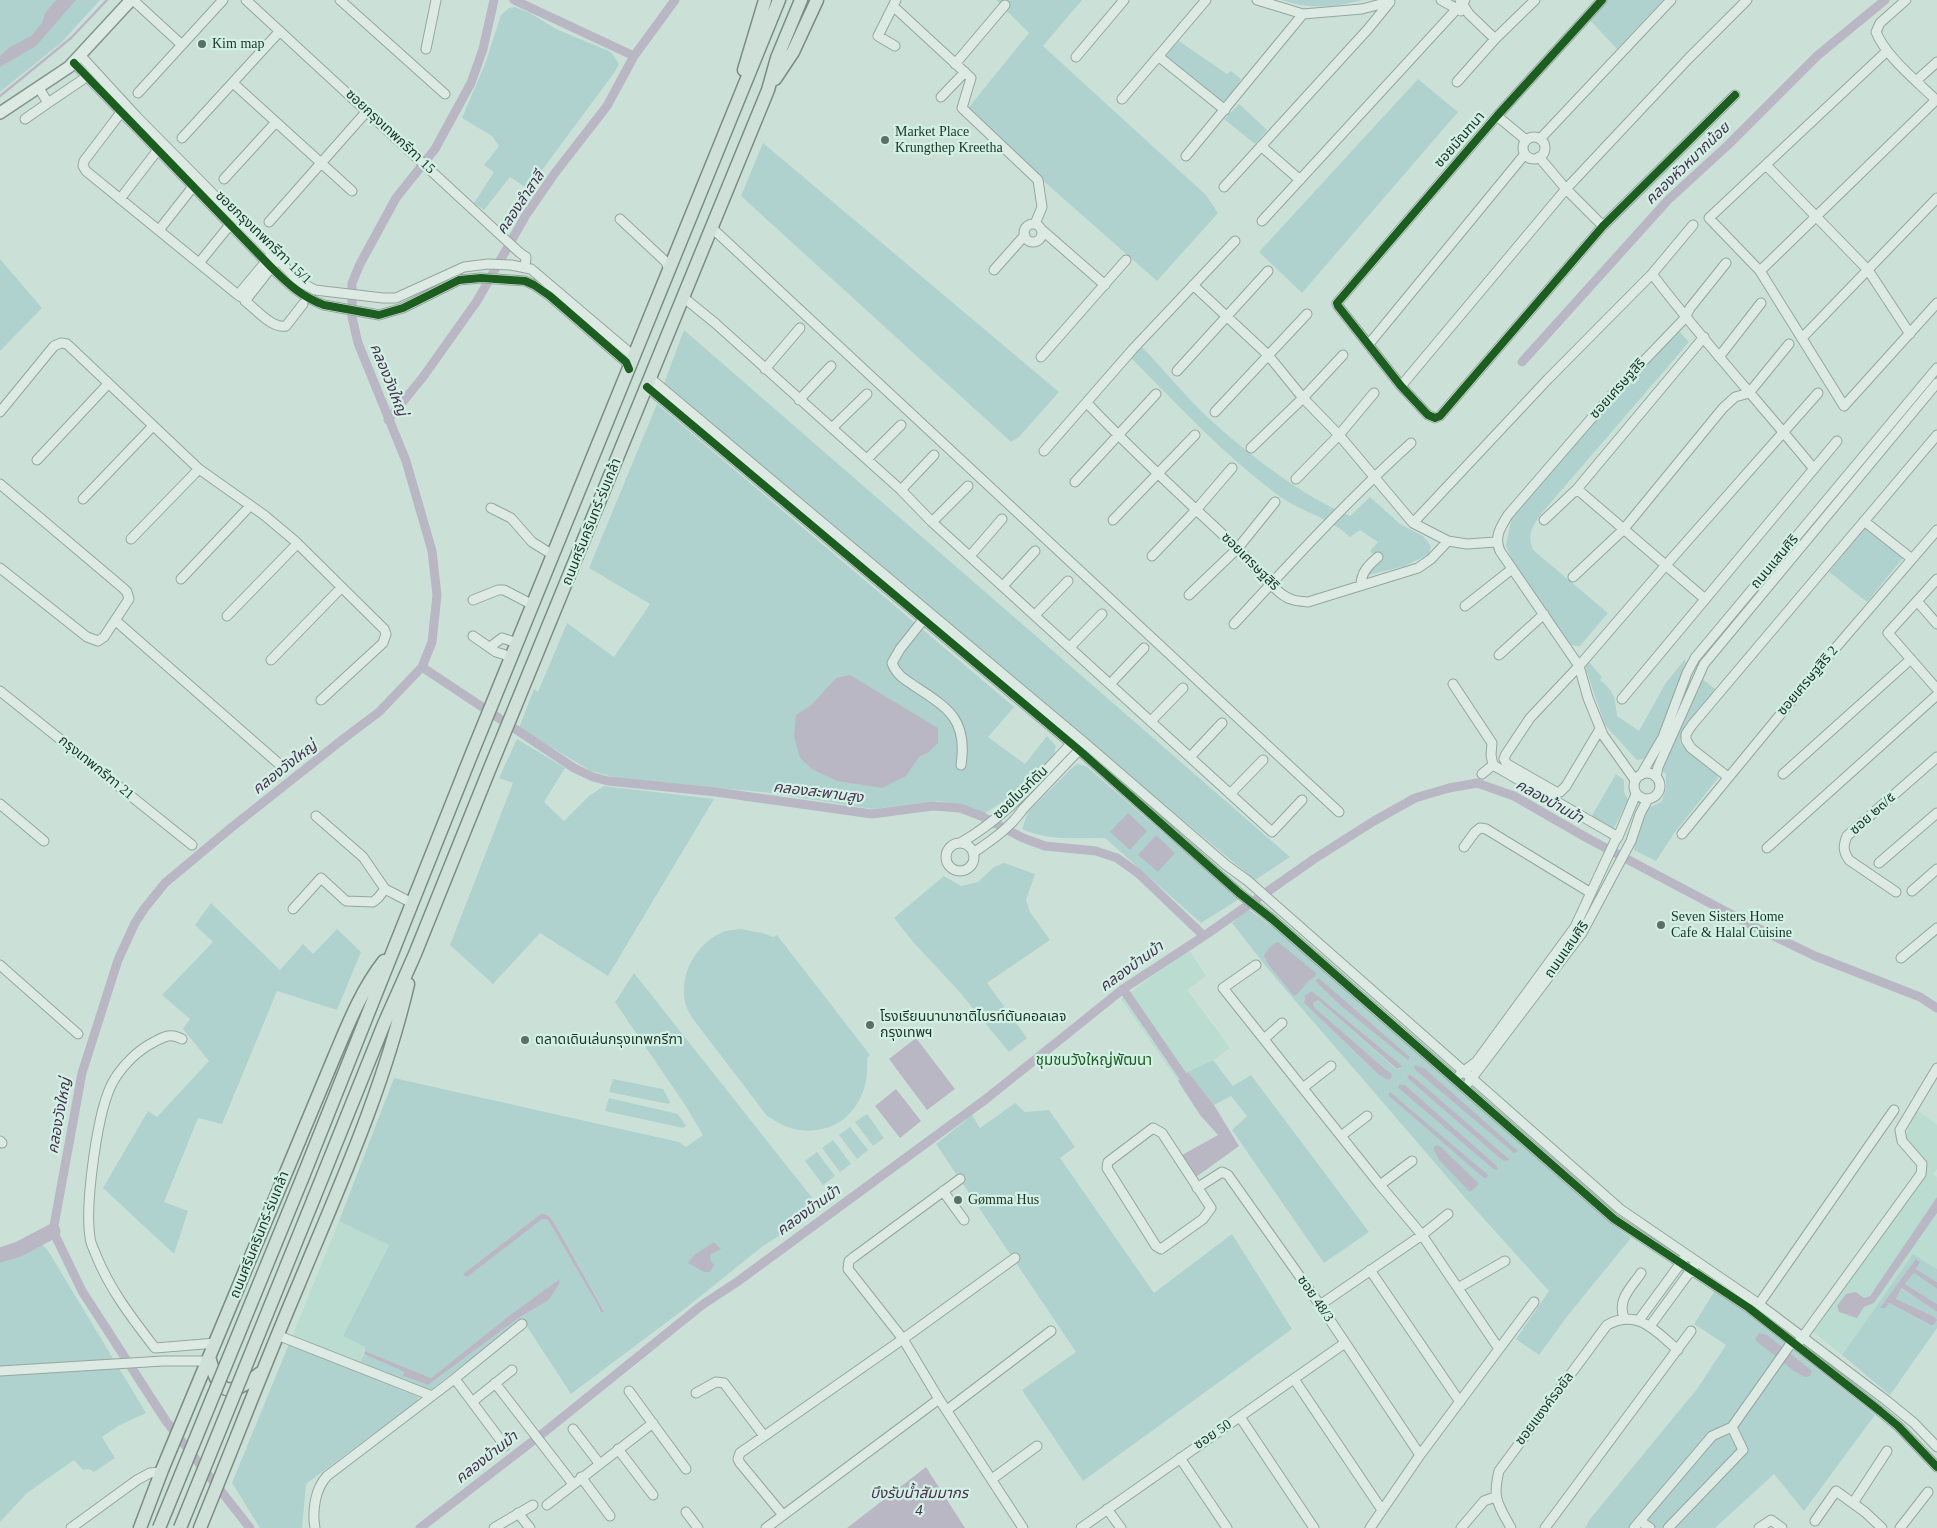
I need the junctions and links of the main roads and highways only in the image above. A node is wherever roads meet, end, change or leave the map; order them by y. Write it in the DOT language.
graph roads {
  1 [pos="132,0"];
  2 [pos="765,0"];
  3 [pos="779,0"];
  4 [pos="801,0"];
  5 [pos="817,0"];
  6 [pos="768,90"];
  7 [pos="0,114"];
  8 [pos="729,123"];
  9 [pos="393,949"];
  10 [pos="415,954"];
  11 [pos="208,1359"];
  12 [pos="263,1371"];
  13 [pos="201,1526"];
  14 [pos="140,1528"];
  15 [pos="159,1528"];
  16 [pos="180,1528"];
  1 -- 7 [label="main road"];
  2 -- 8 [label="main road, ถนนศรีนครินทร์-ร่มเกล้า"];
  3 -- 8 [label="main road, ถนนศรีนครินทร์-ร่มเกล้า"];
  4 -- 6 [label="main road, ถนนศรีนครินทร์-ร่มเกล้า"];
  5 -- 6 [label="main road, ถนนศรีนครินทร์-ร่มเกล้า"];
  6 -- 10 [label="main road, ถนนศรีนครินทร์-ร่มเกล้า"];
  8 -- 9 [label="main road, ถนนศรีนครินทร์-ร่มเกล้า"];
  9 -- 11 [label="main road, ถนนศรีนครินทร์-ร่มเกล้า"];
  9 -- 15 [label="main road, ถนนศรีนครินทร์-ร่มเกล้า, bridge"];
  10 -- 12 [label="main road, ถนนศรีนครินทร์-ร่มเกล้า"];
  10 -- 16 [label="main road, ถนนศรีนครินทร์-ร่มเกล้า, bridge"];
  11 -- 12 [label="main road"];
  11 -- 14 [label="main road, ถนนศรีนครินทร์-ร่มเกล้า"];
  12 -- 13 [label="main road, ถนนศรีนครินทร์-ร่มเกล้า"];
}
